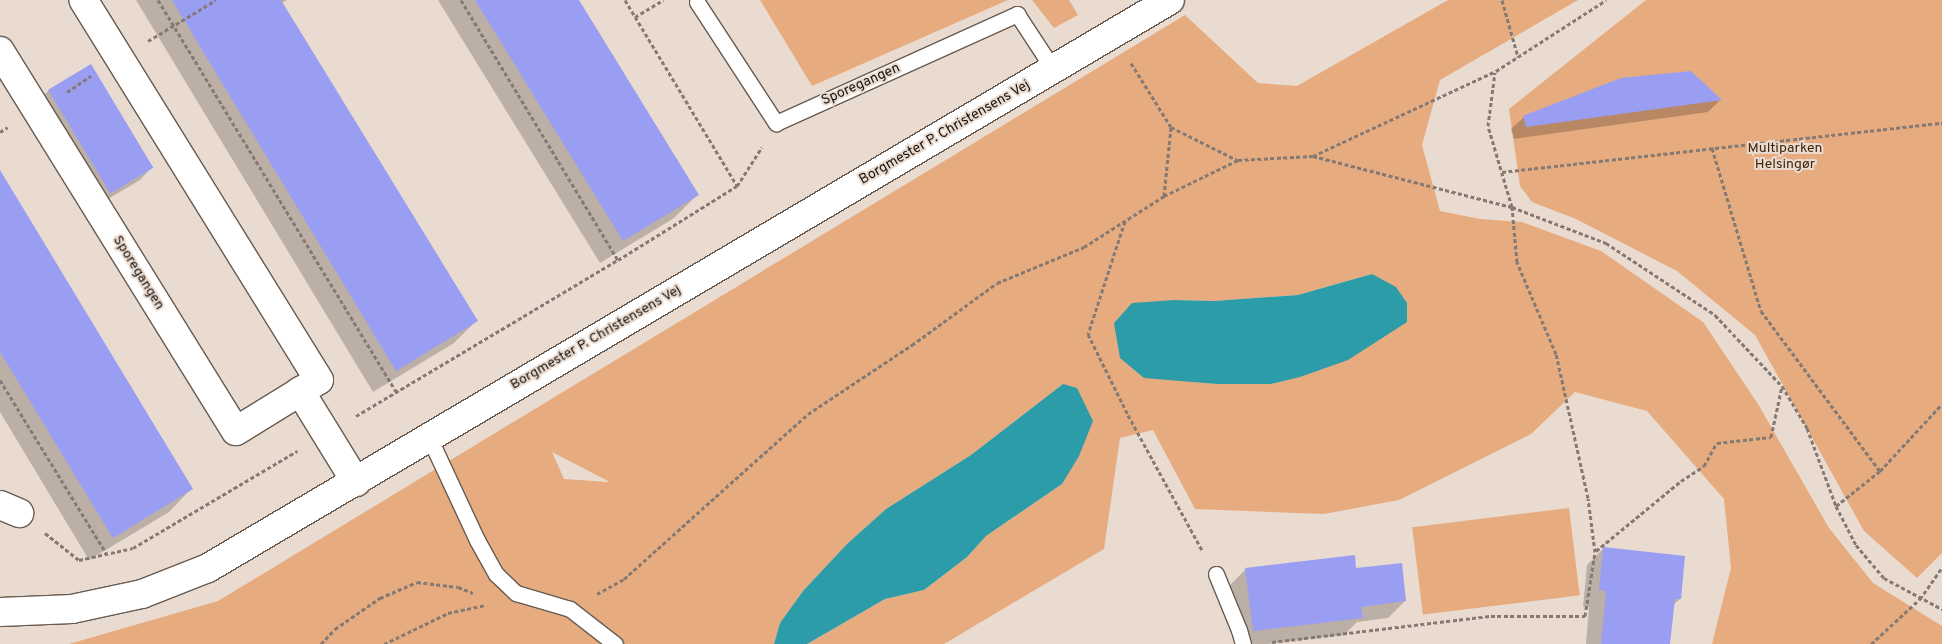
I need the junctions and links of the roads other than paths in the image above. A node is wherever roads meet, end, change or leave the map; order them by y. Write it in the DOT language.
graph roads {
  1 [pos="83,0"];
  2 [pos="1170,0"];
  3 [pos="697,2"];
  4 [pos="0,51"];
  5 [pos="1053,69"];
  6 [pos="300,391"];
  7 [pos="429,437"];
  8 [pos="356,482"];
  9 [pos="1216,574"];
  10 [pos="0,612"];
  11 [pos="614,644"];
  12 [pos="1243,644"];
  1 -- 6 [label="street, Sporegangen"];
  2 -- 5 [label="street, Borgmester P. Christensens Vej"];
  3 -- 5 [label="lane, Sporegangen"];
  4 -- 6 [label="street, Sporegangen"];
  5 -- 7 [label="street, Borgmester P. Christensens Vej"];
  6 -- 8 [label="street"];
  7 -- 8 [label="street, Borgmester P. Christensens Vej"];
  7 -- 11 [label="lane"];
  8 -- 10 [label="street, Borgmester P. Christensens Vej"];
  9 -- 12 [label="lane"];
}
